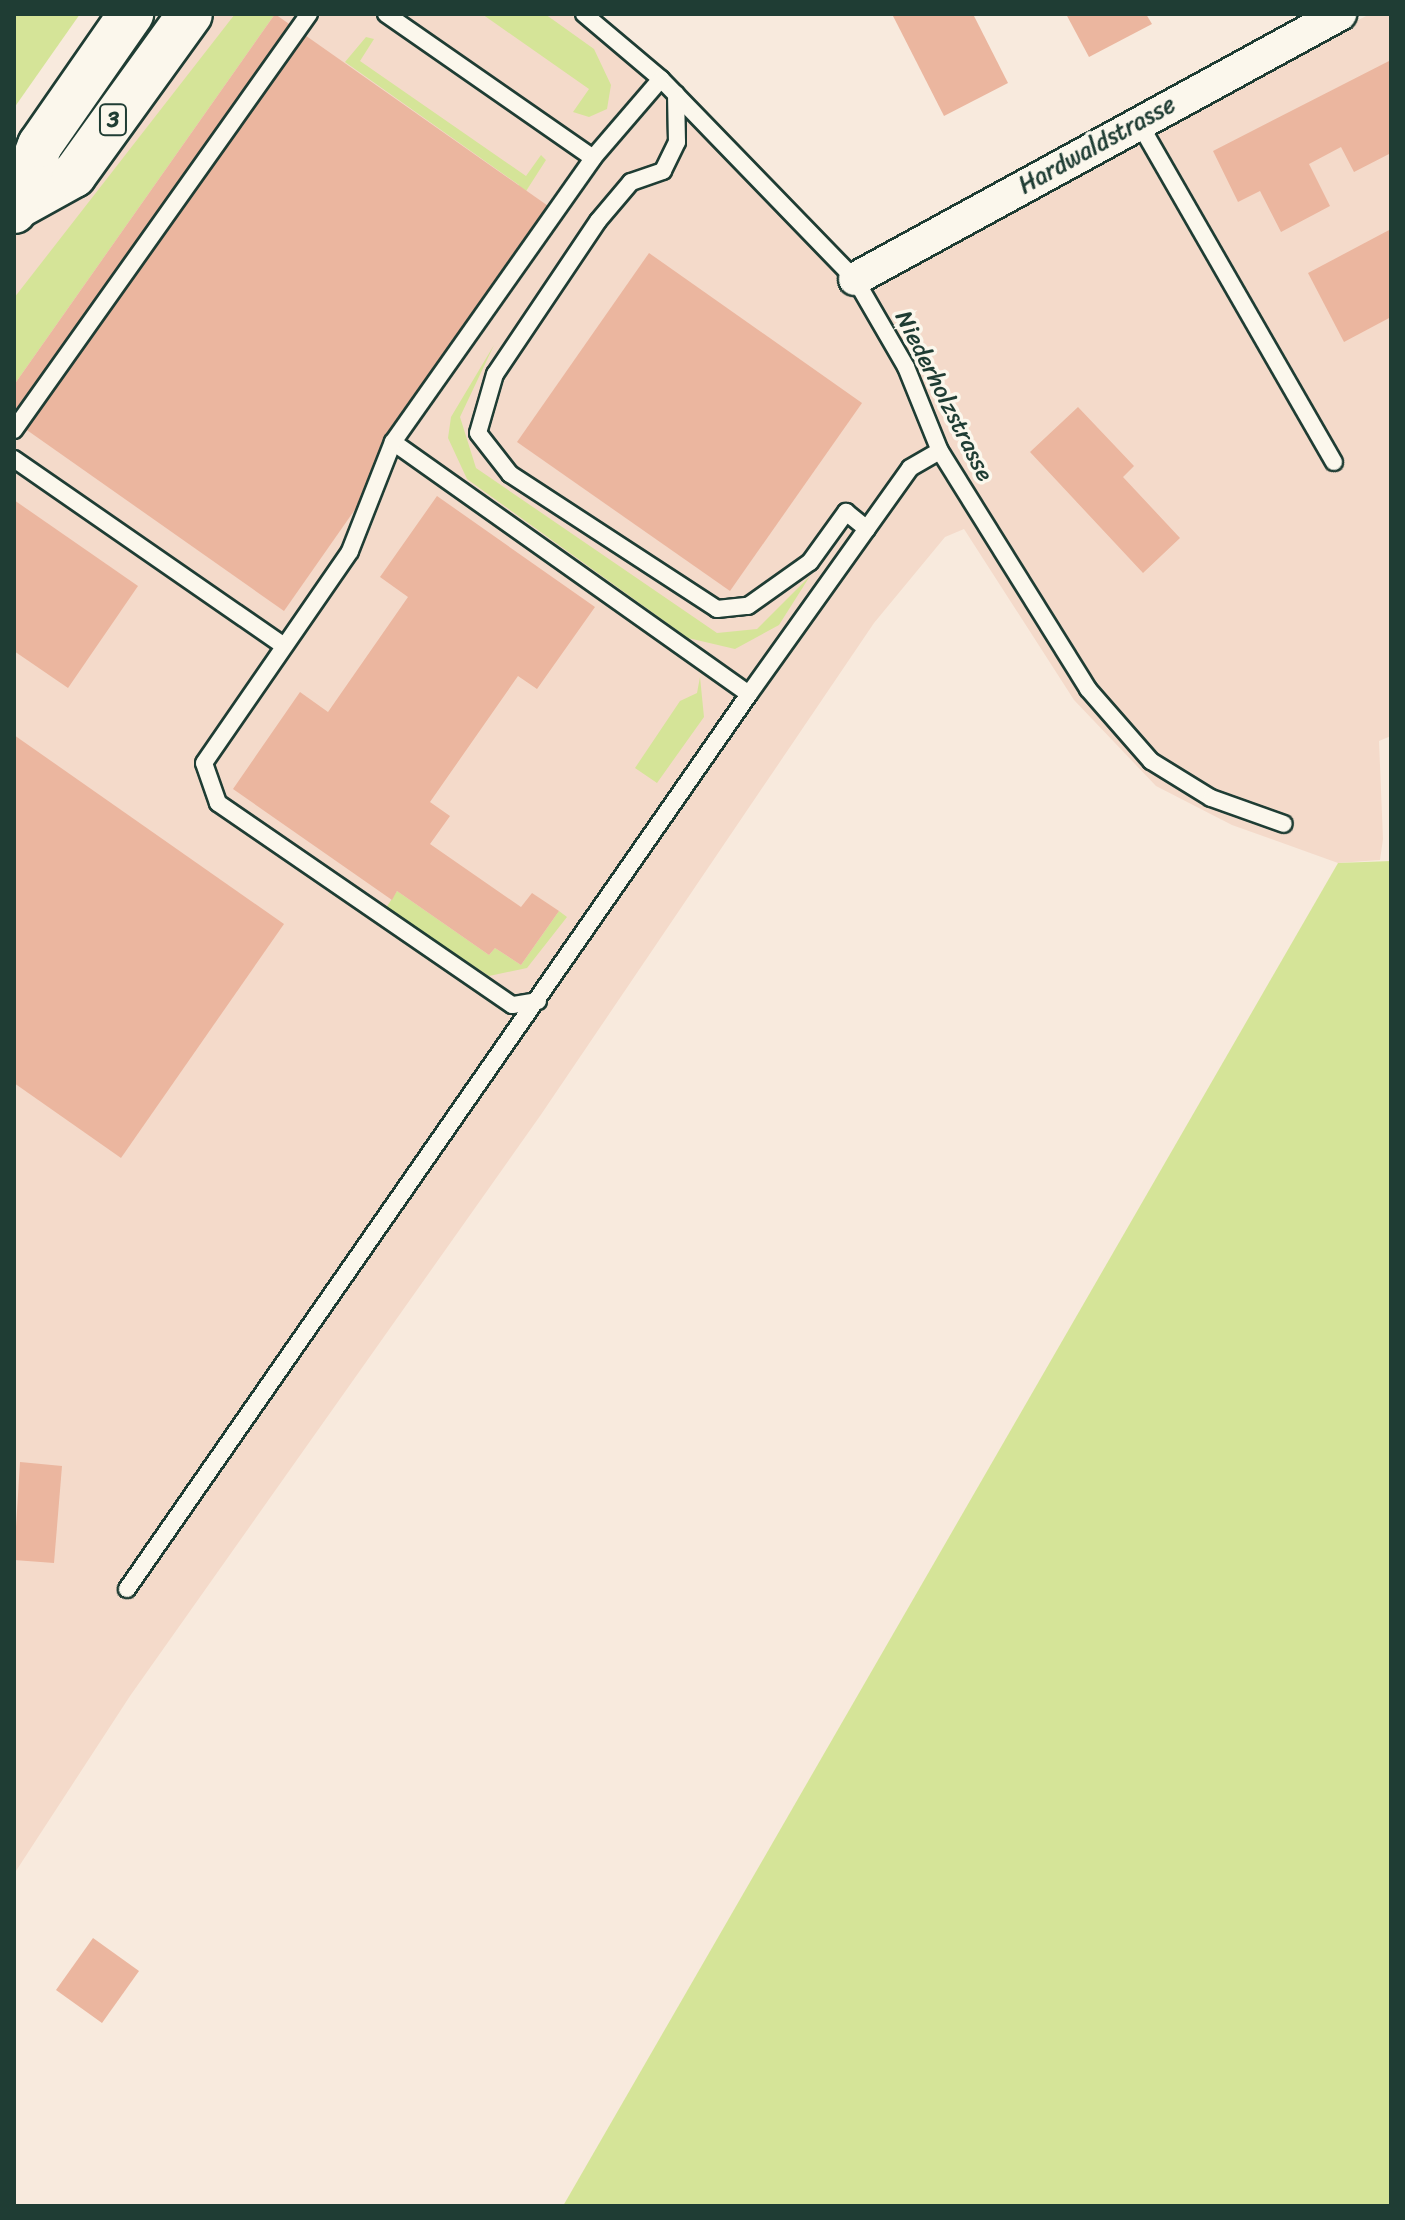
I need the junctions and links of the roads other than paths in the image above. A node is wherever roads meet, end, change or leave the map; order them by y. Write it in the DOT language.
graph roads {
  1 [pos="131,14"];
  2 [pos="190,14"];
  3 [pos="309,14"];
  4 [pos="386,14"];
  5 [pos="584,14"];
  6 [pos="1340,14"];
  7 [pos="661,79"];
  8 [pos="676,94"];
  9 [pos="1139,123"];
  10 [pos="593,158"];
  11 [pos="16,209"];
  12 [pos="855,279"];
  13 [pos="14,430"];
  14 [pos="393,442"];
  15 [pos="940,451"];
  16 [pos="14,459"];
  17 [pos="1334,462"];
  18 [pos="867,529"];
  19 [pos="283,645"];
  20 [pos="749,694"];
  21 [pos="1284,824"];
  22 [pos="538,1001"];
  23 [pos="127,1589"];
  1 -- 11 [label="main road, 3"];
  2 -- 11 [label="main road, 3"];
  3 -- 13 [label="lane"];
  4 -- 10 [label="lane"];
  5 -- 7 [label="lane, Niederholzstrasse"];
  6 -- 9 [label="street, Hardwaldstrasse"];
  7 -- 8 [label="lane, Niederholzstrasse"];
  7 -- 10 [label="lane"];
  8 -- 12 [label="lane, Niederholzstrasse"];
  8 -- 18 [label="lane"];
  9 -- 12 [label="street, Hardwaldstrasse"];
  9 -- 17 [label="lane"];
  10 -- 14 [label="lane"];
  12 -- 15 [label="lane, Niederholzstrasse"];
  14 -- 19 [label="lane"];
  14 -- 20 [label="lane"];
  15 -- 18 [label="lane"];
  15 -- 21 [label="lane, Niederholzstrasse"];
  16 -- 19 [label="lane"];
  18 -- 20 [label="lane"];
  19 -- 22 [label="lane"];
  20 -- 22 [label="lane"];
  22 -- 23 [label="lane"];
}
